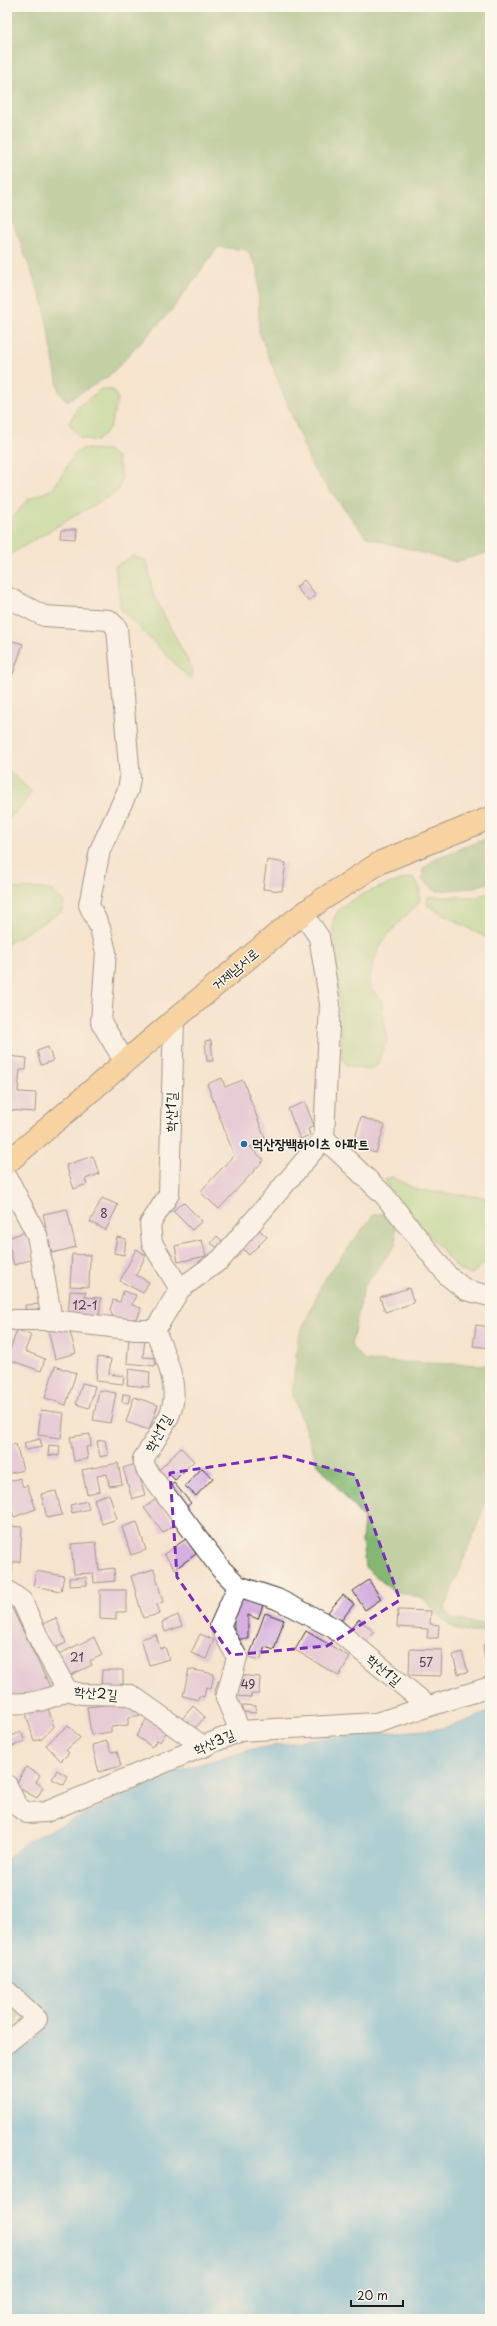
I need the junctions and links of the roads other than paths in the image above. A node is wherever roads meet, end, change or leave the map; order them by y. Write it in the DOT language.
graph roads {
  1 [pos="7,597"];
  2 [pos="490,818"];
  3 [pos="303,914"];
  4 [pos="174,1020"];
  5 [pos="125,1062"];
  6 [pos="324,1138"];
  7 [pos="7,1163"];
  8 [pos="7,1177"];
  9 [pos="180,1289"];
  10 [pos="490,1296"];
  11 [pos="52,1320"];
  12 [pos="9,1324"];
  13 [pos="155,1330"];
  14 [pos="238,1586"];
  15 [pos="7,1590"];
  16 [pos="490,1687"];
  17 [pos="67,1690"];
  18 [pos="7,1703"];
  19 [pos="428,1706"];
  20 [pos="240,1731"];
  21 [pos="204,1747"];
  22 [pos="7,1786"];
  23 [pos="12,1812"];
  24 [pos="7,1991"];
  25 [pos="7,2043"];
  1 -- 5 [label="street"];
  2 -- 3 [label="main road, 거제남서로"];
  3 -- 4 [label="main road, 거제남서로"];
  3 -- 6 [label="street"];
  4 -- 5 [label="main road, 거제남서로"];
  4 -- 9 [label="street, 학산1길"];
  5 -- 7 [label="main road, 거제남서로"];
  6 -- 9 [label="street"];
  6 -- 10 [label="street"];
  8 -- 11 [label="street"];
  9 -- 13 [label="street"];
  11 -- 12 [label="street"];
  11 -- 13 [label="street"];
  13 -- 14 [label="street, 학산1길"];
  14 -- 19 [label="street, 학산1길"];
  14 -- 20 [label="street"];
  15 -- 17 [label="street, 학산2길"];
  16 -- 19 [label="street, 학산3길"];
  17 -- 18 [label="street"];
  17 -- 21 [label="street, 학산2길"];
  19 -- 20 [label="street, 학산3길"];
  20 -- 21 [label="street, 학산3길"];
  21 -- 23 [label="street, 학산3길"];
  22 -- 23 [label="street, 학산3길"];
  24 -- 25 [label="street"];
}
